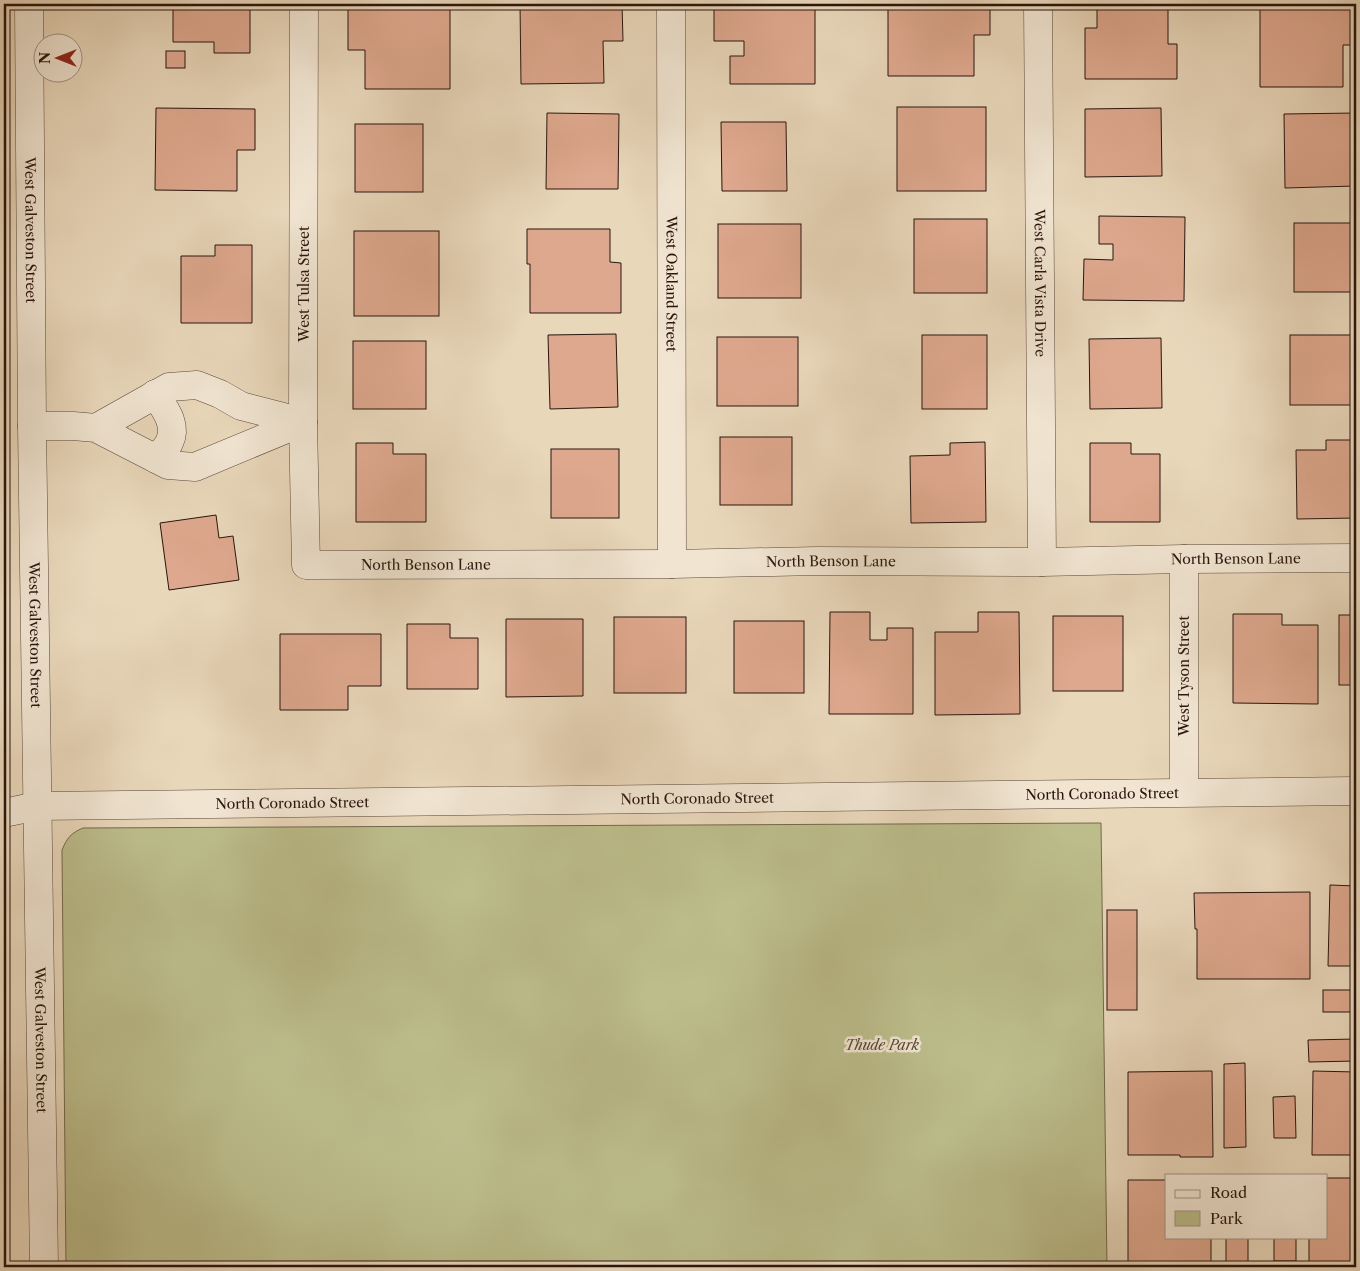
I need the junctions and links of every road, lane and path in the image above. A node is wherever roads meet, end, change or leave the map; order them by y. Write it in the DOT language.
graph roads {
  1 [pos="29,4"];
  2 [pos="304,4"];
  3 [pos="671,4"];
  4 [pos="1038,4"];
  5 [pos="156,394"];
  6 [pos="303,422"];
  7 [pos="32,426"];
  8 [pos="96,428"];
  9 [pos="156,459"];
  10 [pos="1356,558"];
  11 [pos="1184,559"];
  12 [pos="1042,562"];
  13 [pos="672,564"];
  14 [pos="306,565"];
  15 [pos="1184,792"];
  16 [pos="1356,792"];
  17 [pos="4,793"];
  18 [pos="37,806"];
  19 [pos="4,813"];
  20 [pos="44,1267"];
  1 -- 7 [label="street, West Galveston Street"];
  2 -- 6 [label="street, West Tulsa Street"];
  3 -- 13 [label="street, West Oakland Street"];
  4 -- 12 [label="street, West Carla Vista Drive"];
  5 -- 6 [label="street"];
  5 -- 8 [label="street"];
  5 -- 9 [label="street"];
  6 -- 9 [label="street"];
  6 -- 14 [label="street, West Tulsa Street"];
  7 -- 8 [label="street"];
  7 -- 18 [label="street, West Galveston Street"];
  8 -- 9 [label="street"];
  10 -- 11 [label="street, North Benson Lane"];
  11 -- 12 [label="street, North Benson Lane"];
  11 -- 15 [label="street, West Tyson Street"];
  12 -- 13 [label="street, North Benson Lane"];
  13 -- 14 [label="street, North Benson Lane"];
  15 -- 16 [label="street, North Coronado Street"];
  15 -- 18 [label="street, North Coronado Street"];
  17 -- 18 [label="street"];
  18 -- 19 [label="street"];
  18 -- 20 [label="street, West Galveston Street"];
}
